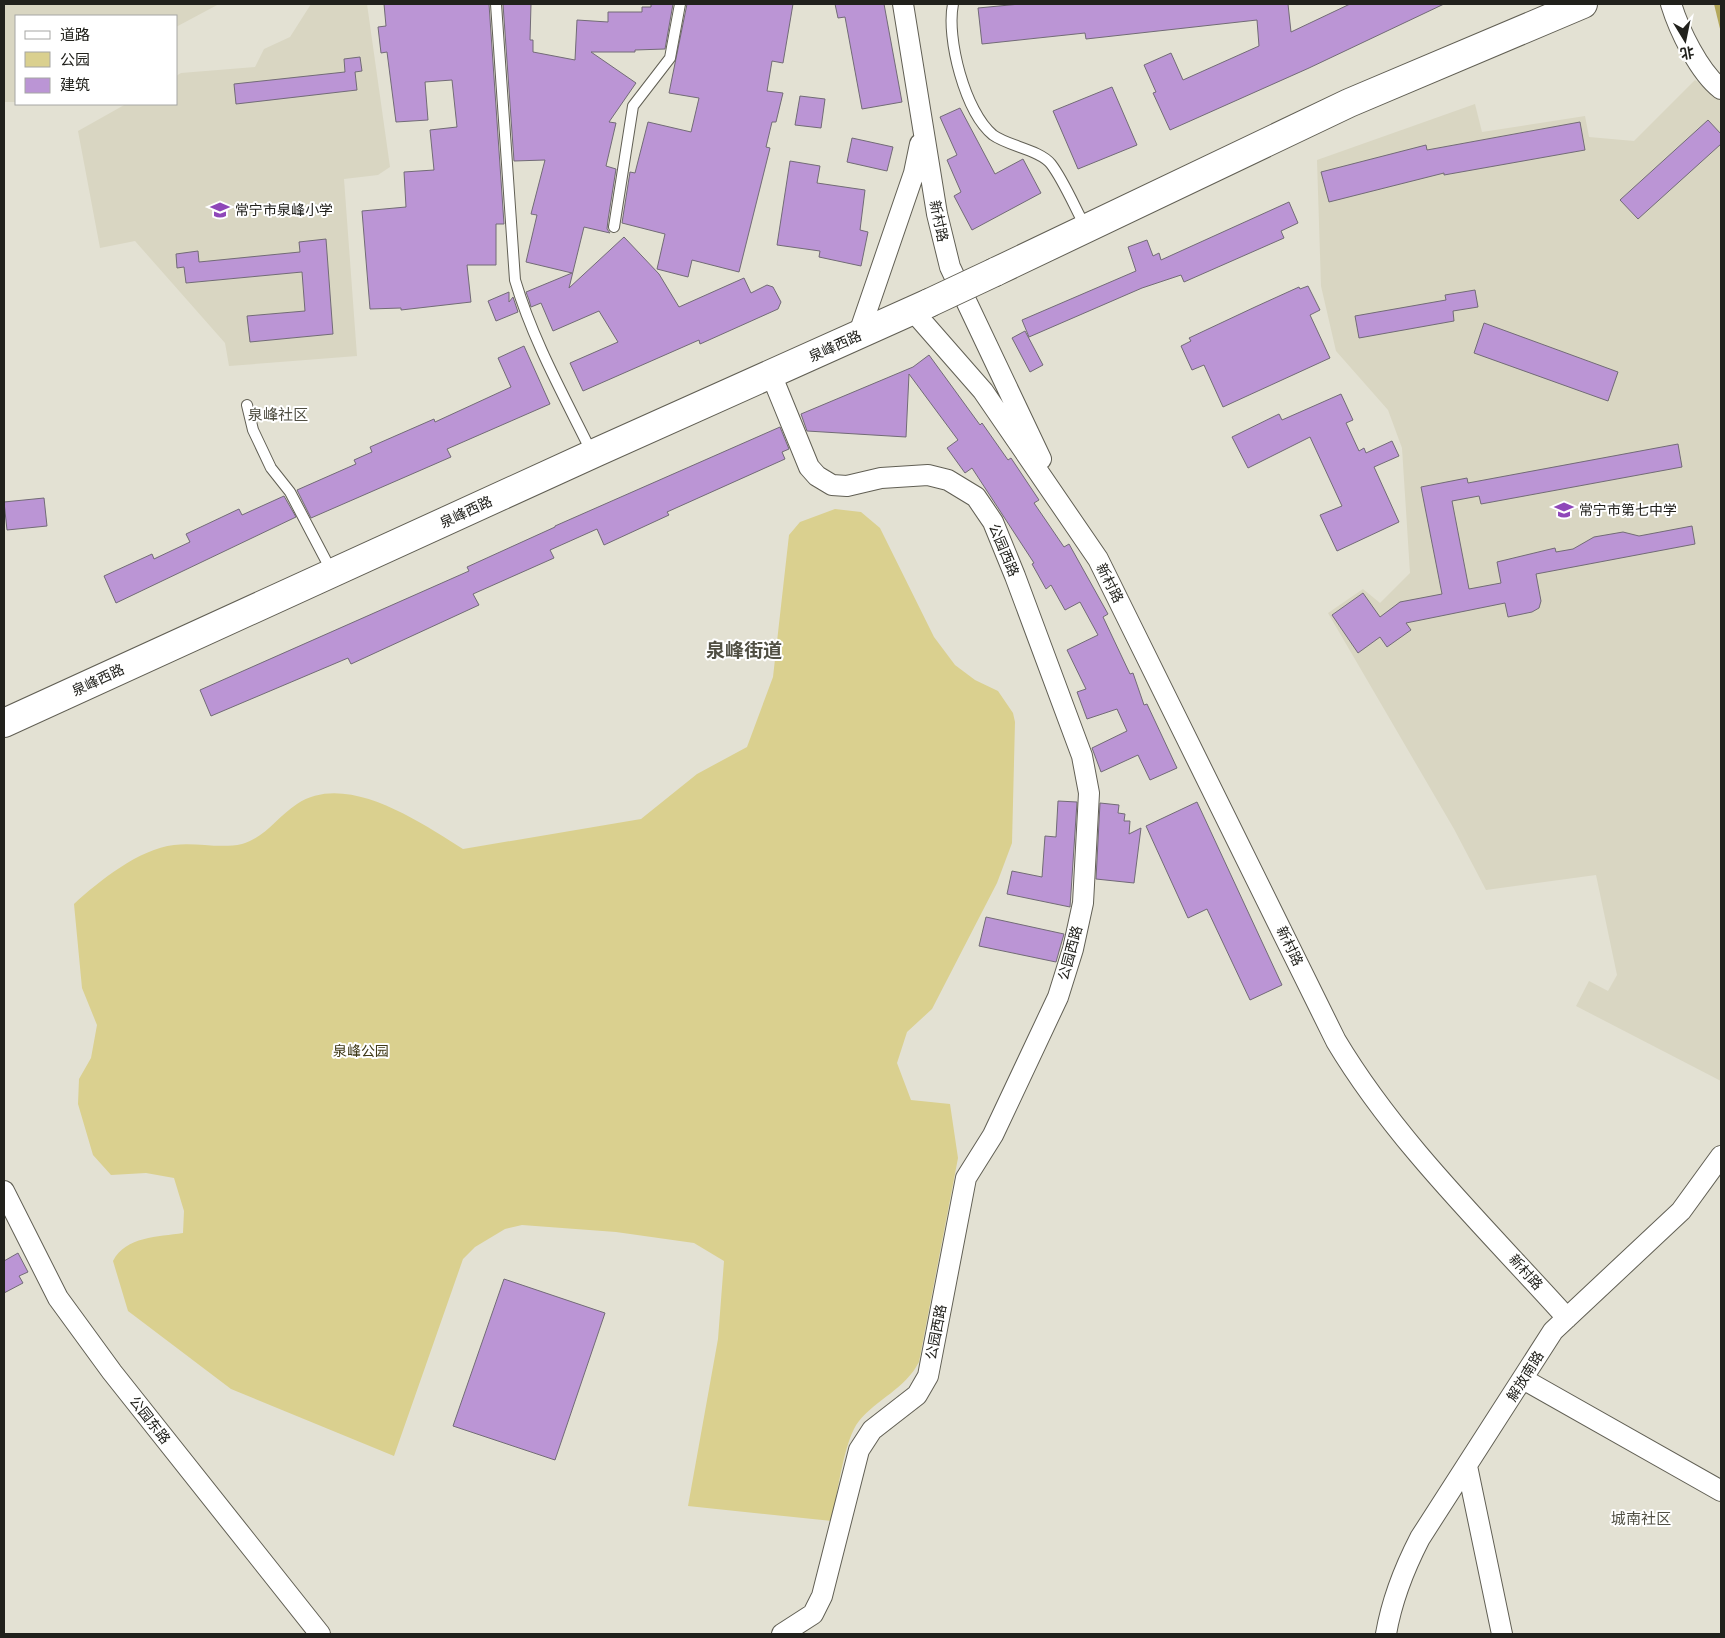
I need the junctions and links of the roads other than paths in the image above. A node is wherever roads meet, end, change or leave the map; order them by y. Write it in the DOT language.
graph roads {
  1 [pos="496,4"];
  2 [pos="680,4"];
  3 [pos="903,4"];
  4 [pos="953,4"];
  5 [pos="1583,4"];
  6 [pos="1671,4"];
  7 [pos="1721,89"];
  8 [pos="921,124"];
  9 [pos="614,227"];
  10 [pos="1086,229"];
  11 [pos="921,307"];
  12 [pos="858,336"];
  13 [pos="770,374"];
  14 [pos="247,405"];
  15 [pos="592,454"];
  16 [pos="1077,530"];
  17 [pos="332,573"];
  18 [pos="4,723"];
  19 [pos="1721,1156"];
  20 [pos="4,1191"];
  21 [pos="1567,1318"];
  22 [pos="1523,1378"];
  23 [pos="1467,1466"];
  24 [pos="1721,1491"];
  25 [pos="320,1634"];
  26 [pos="782,1634"];
  27 [pos="1386,1634"];
  28 [pos="1502,1634"];
  1 -- 15 [label="lane"];
  2 -- 9 [label="lane"];
  3 -- 8 [label="street, 新村路"];
  4 -- 10 [label="lane"];
  5 -- 10 [label="highway, 泉峰西路"];
  6 -- 7 [label="street"];
  8 -- 12 [label="street"];
  8 -- 16 [label="street, 新村路"];
  10 -- 11 [label="highway, 泉峰西路, bridge"];
  11 -- 12 [label="highway, 泉峰西路"];
  11 -- 16 [label="street, 新村路"];
  12 -- 13 [label="highway, 泉峰西路"];
  13 -- 15 [label="highway, 泉峰西路"];
  13 -- 26 [label="street, 公园西路"];
  14 -- 17 [label="lane"];
  15 -- 17 [label="highway, 泉峰西路"];
  16 -- 21 [label="street, 新村路"];
  17 -- 18 [label="highway, 泉峰西路"];
  19 -- 21 [label="street, 解放南路"];
  20 -- 25 [label="street, 公园东路"];
  21 -- 22 [label="street, 解放南路"];
  22 -- 23 [label="street, 解放南路"];
  22 -- 24 [label="street"];
  23 -- 27 [label="street, 解放南路"];
  23 -- 28 [label="street"];
}
